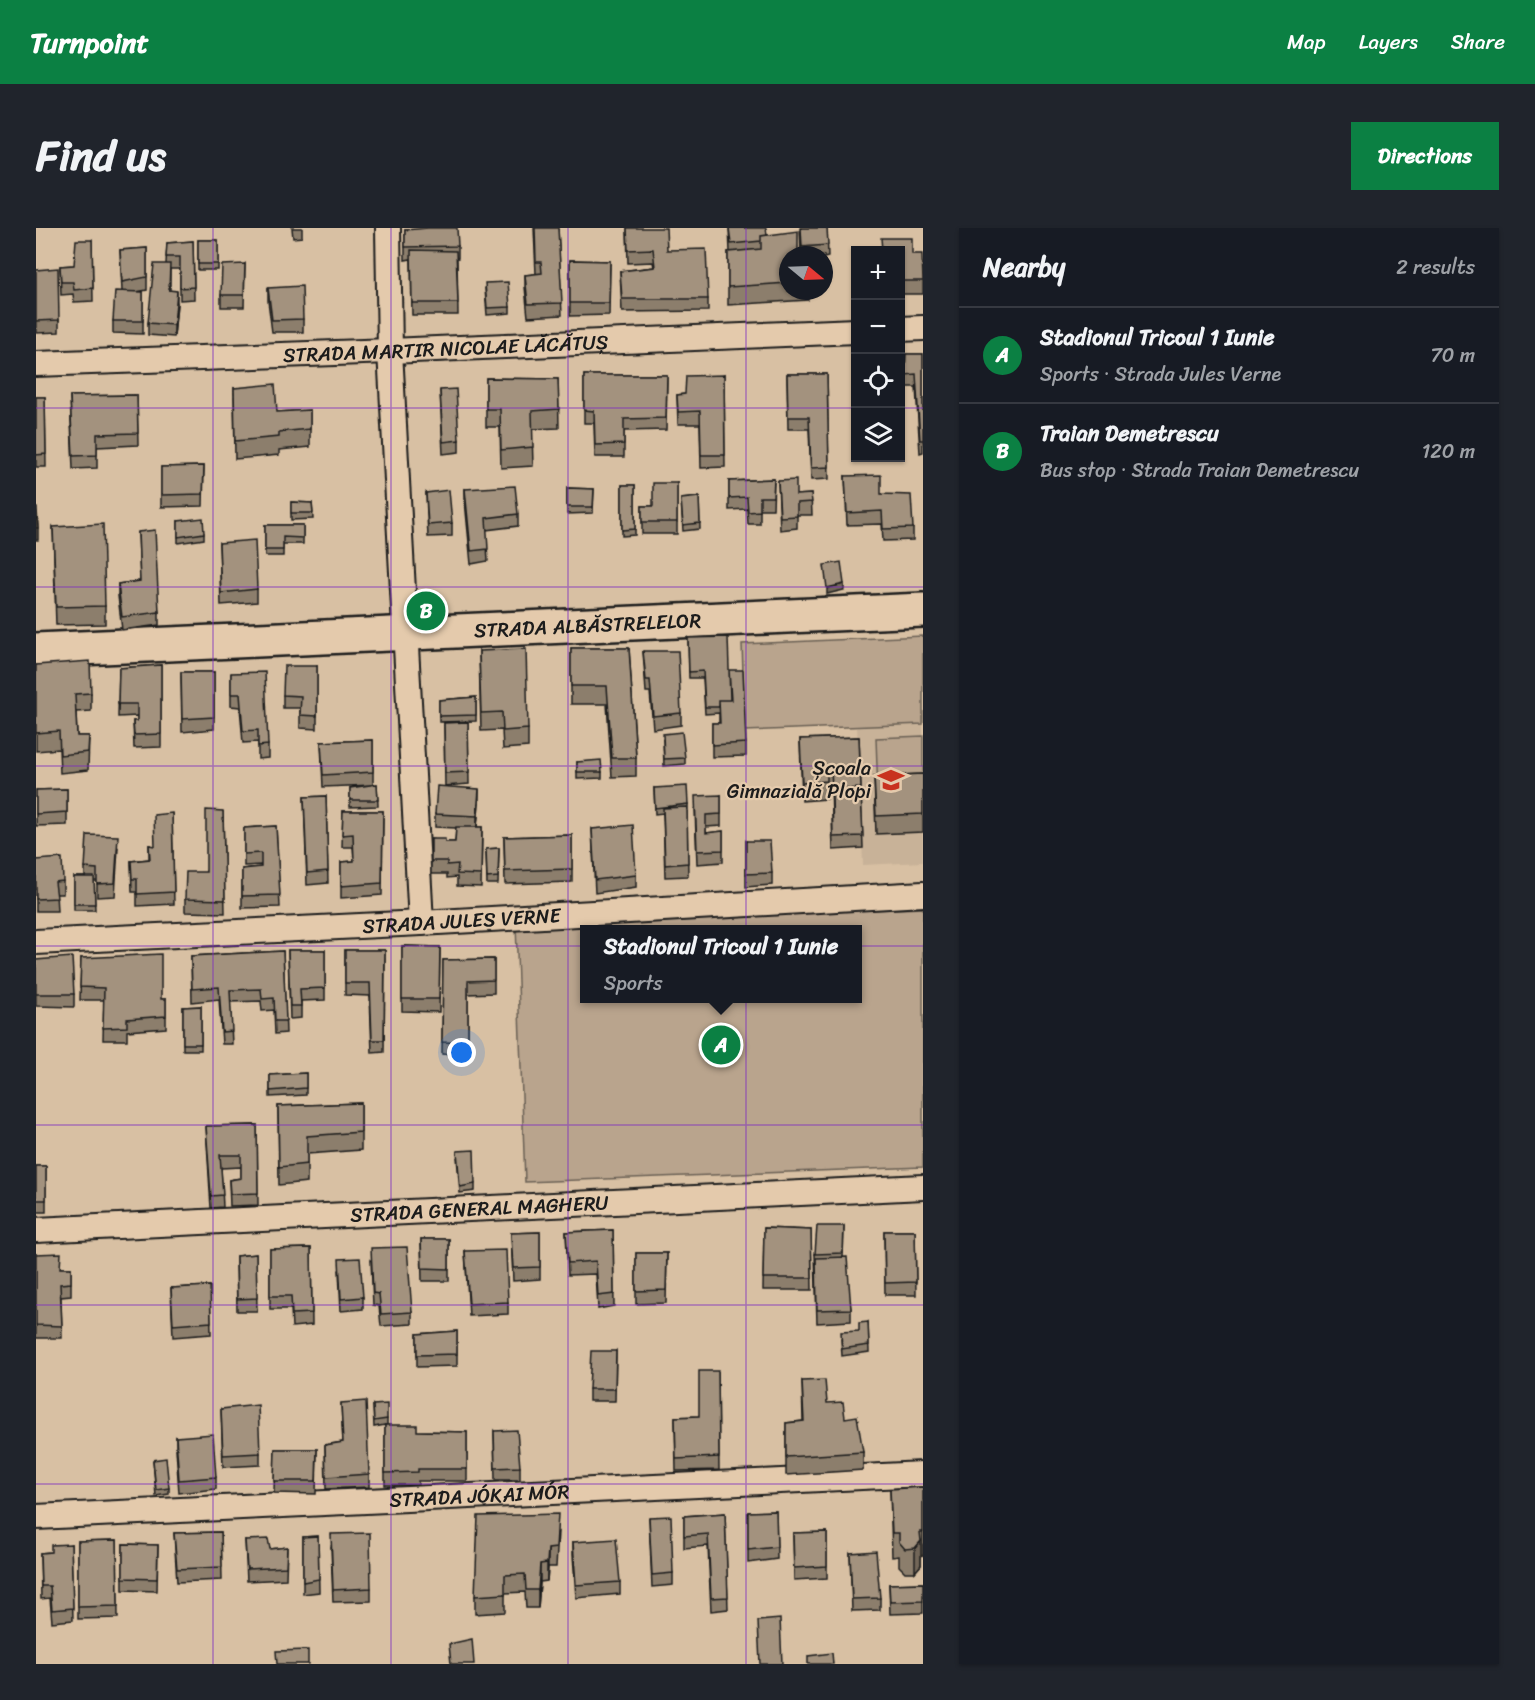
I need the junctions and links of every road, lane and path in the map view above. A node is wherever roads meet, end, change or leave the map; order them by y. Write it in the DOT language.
graph roads {
  1 [pos="388,228"];
  2 [pos="923,328"];
  3 [pos="905,329"];
  4 [pos="851,331"];
  5 [pos="390,351"];
  6 [pos="36,364"];
  7 [pos="923,610"];
  8 [pos="405,634"];
  9 [pos="36,650"];
  10 [pos="923,894"];
  11 [pos="421,923"];
  12 [pos="36,942"];
  13 [pos="923,1187"];
  14 [pos="36,1230"];
  15 [pos="923,1474"];
  16 [pos="36,1517"];
  1 -- 5 [label="street"];
  2 -- 3 [label="street"];
  4 -- 5 [label="street, STRADA MARTIR NICOLAE LĂCĂTUȘ"];
  5 -- 6 [label="street, STRADA MARTIR NICOLAE LĂCĂTUȘ"];
  5 -- 8 [label="street"];
  7 -- 8 [label="street, STRADA ALBĂSTRELELOR"];
  8 -- 9 [label="street, STRADA ALBĂSTRELELOR"];
  8 -- 11 [label="street"];
  10 -- 11 [label="street, STRADA JULES VERNE"];
  11 -- 12 [label="street, STRADA JULES VERNE"];
  13 -- 14 [label="street, STRADA GENERAL MAGHERU"];
  15 -- 16 [label="street, STRADA JÓKAI MÓR"];
}
